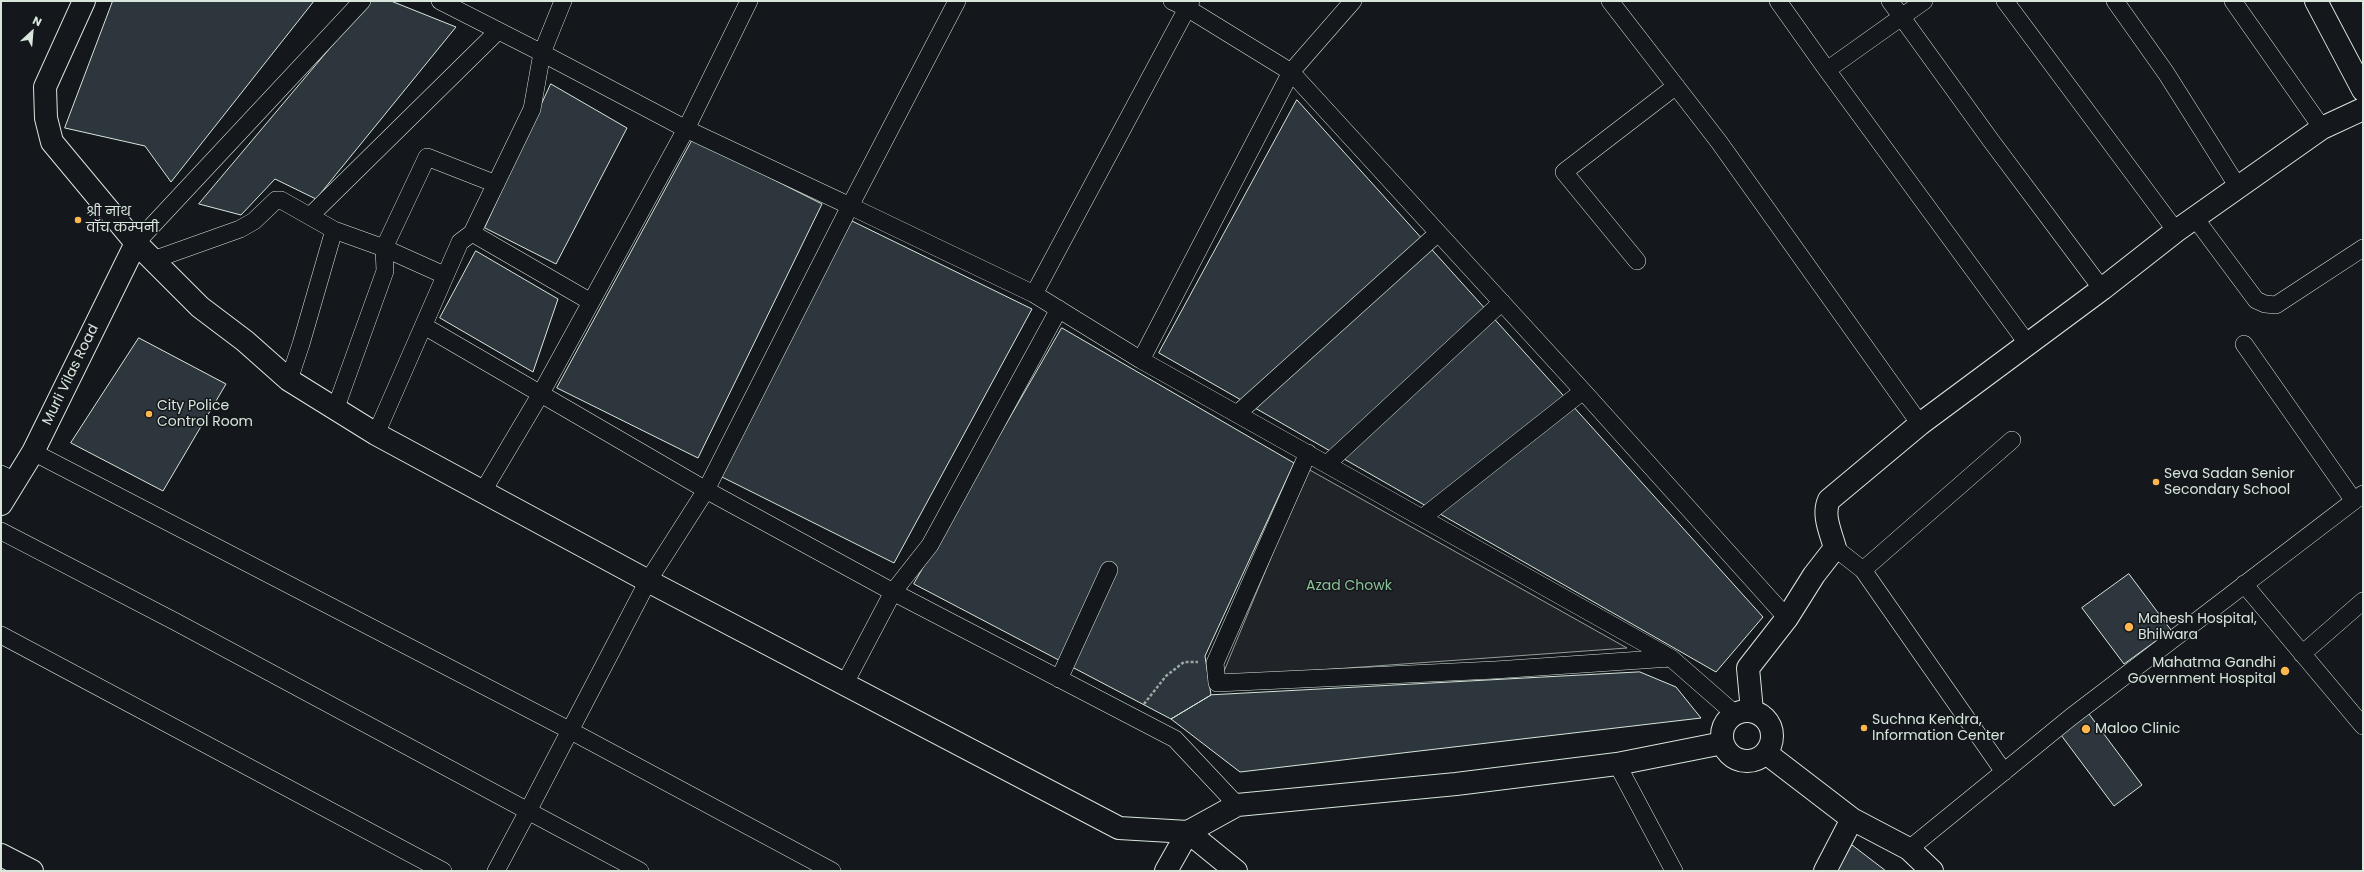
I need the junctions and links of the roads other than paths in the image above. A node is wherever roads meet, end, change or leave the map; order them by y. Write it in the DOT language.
graph roads {
  1 [pos="84,1"];
  2 [pos="362,1"];
  3 [pos="442,1"];
  4 [pos="563,1"];
  5 [pos="749,1"];
  6 [pos="958,1"];
  7 [pos="1172,1"];
  8 [pos="1353,1"];
  9 [pos="1610,1"];
  10 [pos="1778,1"];
  11 [pos="1890,1"];
  12 [pos="1924,1"];
  13 [pos="2005,1"];
  14 [pos="2115,1"];
  15 [pos="2233,1"];
  16 [pos="2316,1"];
  17 [pos="1189,4"];
  18 [pos="1901,17"];
  19 [pos="498,31"];
  20 [pos="542,53"];
  21 [pos="1827,70"];
  22 [pos="1291,72"];
  23 [pos="1676,86"];
  24 [pos="2363,90"];
  25 [pos="2363,109"];
  26 [pos="2322,128"];
  27 [pos="686,129"];
  28 [pos="496,184"];
  29 [pos="2238,187"];
  30 [pos="850,206"];
  31 [pos="310,216"];
  32 [pos="2195,218"];
  33 [pos="334,230"];
  34 [pos="2176,231"];
  35 [pos="472,233"];
  36 [pos="1438,233"];
  37 [pos="136,243"];
  38 [pos="384,248"];
  39 [pos="2363,248"];
  40 [pos="153,260"];
  41 [pos="1637,261"];
  42 [pos="444,275"];
  43 [pos="2102,289"];
  44 [pos="1034,294"];
  45 [pos="591,302"];
  46 [pos="1502,302"];
  47 [pos="1059,309"];
  48 [pos="424,326"];
  49 [pos="2027,343"];
  50 [pos="2244,344"];
  51 [pos="1141,360"];
  52 [pos="289,380"];
  53 [pos="1583,391"];
  54 [pos="540,394"];
  55 [pos="335,410"];
  56 [pos="1237,414"];
  57 [pos="1920,424"];
  58 [pos="376,434"];
  59 [pos="2012,440"];
  60 [pos="33,452"];
  61 [pos="1308,453"];
  62 [pos="1327,464"];
  63 [pos="8,478"];
  64 [pos="706,490"];
  65 [pos="483,491"];
  66 [pos="2358,498"];
  67 [pos="1,504"];
  68 [pos="1422,518"];
  69 [pos="1,531"];
  70 [pos="1835,548"];
  71 [pos="1108,570"];
  72 [pos="1863,570"];
  73 [pos="648,581"];
  74 [pos="2244,584"];
  75 [pos="893,592"];
  76 [pos="2363,601"];
  77 [pos="1787,618"];
  78 [pos="1,635"];
  79 [pos="2302,654"];
  80 [pos="1671,658"];
  81 [pos="1059,679"];
  82 [pos="844,685"];
  83 [pos="1743,713"];
  84 [pos="2363,726"];
  85 [pos="572,731"];
  86 [pos="1723,743"];
  87 [pos="1766,753"];
  88 [pos="1617,764"];
  89 [pos="2004,772"];
  90 [pos="1237,805"];
  91 [pos="528,811"];
  92 [pos="1852,819"];
  93 [pos="1188,832"];
  94 [pos="1909,849"];
  95 [pos="1,855"];
  96 [pos="32,871"];
  97 [pos="443,871"];
  98 [pos="496,871"];
  99 [pos="640,871"];
  100 [pos="832,871"];
  101 [pos="1166,871"];
  102 [pos="1236,871"];
  103 [pos="1674,871"];
  104 [pos="1825,871"];
  105 [pos="1932,871"];
  1 -- 37 [label="street"];
  2 -- 37 [label="street"];
  3 -- 19 [label="street"];
  4 -- 20 [label="street"];
  5 -- 27 [label="street"];
  6 -- 30 [label="street"];
  7 -- 17 [label="street"];
  8 -- 22 [label="street"];
  9 -- 23 [label="street"];
  10 -- 21 [label="street"];
  11 -- 18 [label="street"];
  12 -- 18 [label="street"];
  13 -- 34 [label="street"];
  14 -- 29 [label="street"];
  15 -- 26 [label="street"];
  16 -- 24 [label="street"];
  17 -- 22 [label="street"];
  17 -- 44 [label="street"];
  18 -- 21 [label="street"];
  18 -- 43 [label="street"];
  19 -- 20 [label="street"];
  19 -- 31 [label="street"];
  20 -- 27 [label="street"];
  20 -- 28 [label="street"];
  21 -- 49 [label="street"];
  22 -- 36 [label="street"];
  22 -- 51 [label="street"];
  23 -- 41 [label="street"];
  23 -- 57 [label="street"];
  25 -- 26 [label="street"];
  26 -- 29 [label="street"];
  27 -- 30 [label="street"];
  27 -- 45 [label="street"];
  28 -- 35 [label="street"];
  28 -- 38 [label="street"];
  29 -- 32 [label="street"];
  30 -- 44 [label="street"];
  30 -- 64 [label="street"];
  31 -- 33 [label="street"];
  31 -- 40 [label="street"];
  32 -- 34 [label="street"];
  32 -- 39 [label="street"];
  33 -- 38 [label="street"];
  33 -- 52 [label="street"];
  34 -- 43 [label="street"];
  35 -- 42 [label="street"];
  35 -- 45 [label="street"];
  36 -- 46 [label="street"];
  36 -- 56 [label="street"];
  37 -- 40 [label="street"];
  37 -- 60 [label="street, Murli Vilas Road"];
  38 -- 42 [label="street"];
  38 -- 55 [label="street"];
  40 -- 52 [label="street"];
  42 -- 48 [label="street"];
  43 -- 49 [label="street"];
  44 -- 47 [label="street"];
  45 -- 54 [label="street"];
  46 -- 53 [label="street"];
  46 -- 62 [label="street"];
  47 -- 51 [label="street"];
  47 -- 75 [label="street"];
  48 -- 54 [label="street"];
  48 -- 58 [label="street"];
  49 -- 57 [label="street"];
  50 -- 66 [label="street"];
  51 -- 56 [label="street"];
  52 -- 55 [label="street"];
  53 -- 68 [label="street"];
  53 -- 77 [label="street"];
  54 -- 64 [label="street"];
  54 -- 65 [label="street"];
  55 -- 58 [label="street"];
  56 -- 61 [label="street"];
  57 -- 70 [label="street"];
  58 -- 65 [label="street"];
  59 -- 72 [label="street"];
  60 -- 63 [label="street, Murli Vilas Road"];
  60 -- 85 [label="street"];
  61 -- 62 [label="street"];
  61 -- 80 [label="street"];
  62 -- 68 [label="street"];
  63 -- 67 [label="street, Murli Vilas Road"];
  64 -- 73 [label="street"];
  64 -- 75 [label="street"];
  65 -- 73 [label="street"];
  66 -- 74 [label="street"];
  68 -- 80 [label="street"];
  69 -- 91 [label="street"];
  70 -- 72 [label="street"];
  70 -- 77 [label="street"];
  71 -- 81 [label="street"];
  72 -- 89 [label="street"];
  73 -- 82 [label="street"];
  73 -- 85 [label="street"];
  74 -- 79 [label="street"];
  74 -- 89 [label="street"];
  75 -- 81 [label="street"];
  75 -- 82 [label="street"];
  76 -- 79 [label="street"];
  77 -- 83 [label="street"];
  78 -- 97 [label="street"];
  79 -- 84 [label="street"];
  80 -- 83 [label="street"];
  81 -- 90 [label="street"];
  82 -- 93 [label="street"];
  83 -- 86 [label="street"];
  83 -- 87 [label="street"];
  85 -- 91 [label="street"];
  85 -- 100 [label="street"];
  86 -- 87 [label="street"];
  86 -- 88 [label="street"];
  87 -- 92 [label="street"];
  88 -- 90 [label="street"];
  88 -- 103 [label="street"];
  89 -- 94 [label="street"];
  90 -- 93 [label="street"];
  91 -- 98 [label="street"];
  91 -- 99 [label="street"];
  92 -- 94 [label="street"];
  92 -- 104 [label="street"];
  93 -- 101 [label="street"];
  93 -- 102 [label="street"];
  94 -- 105 [label="street"];
  95 -- 96 [label="street"];
}
